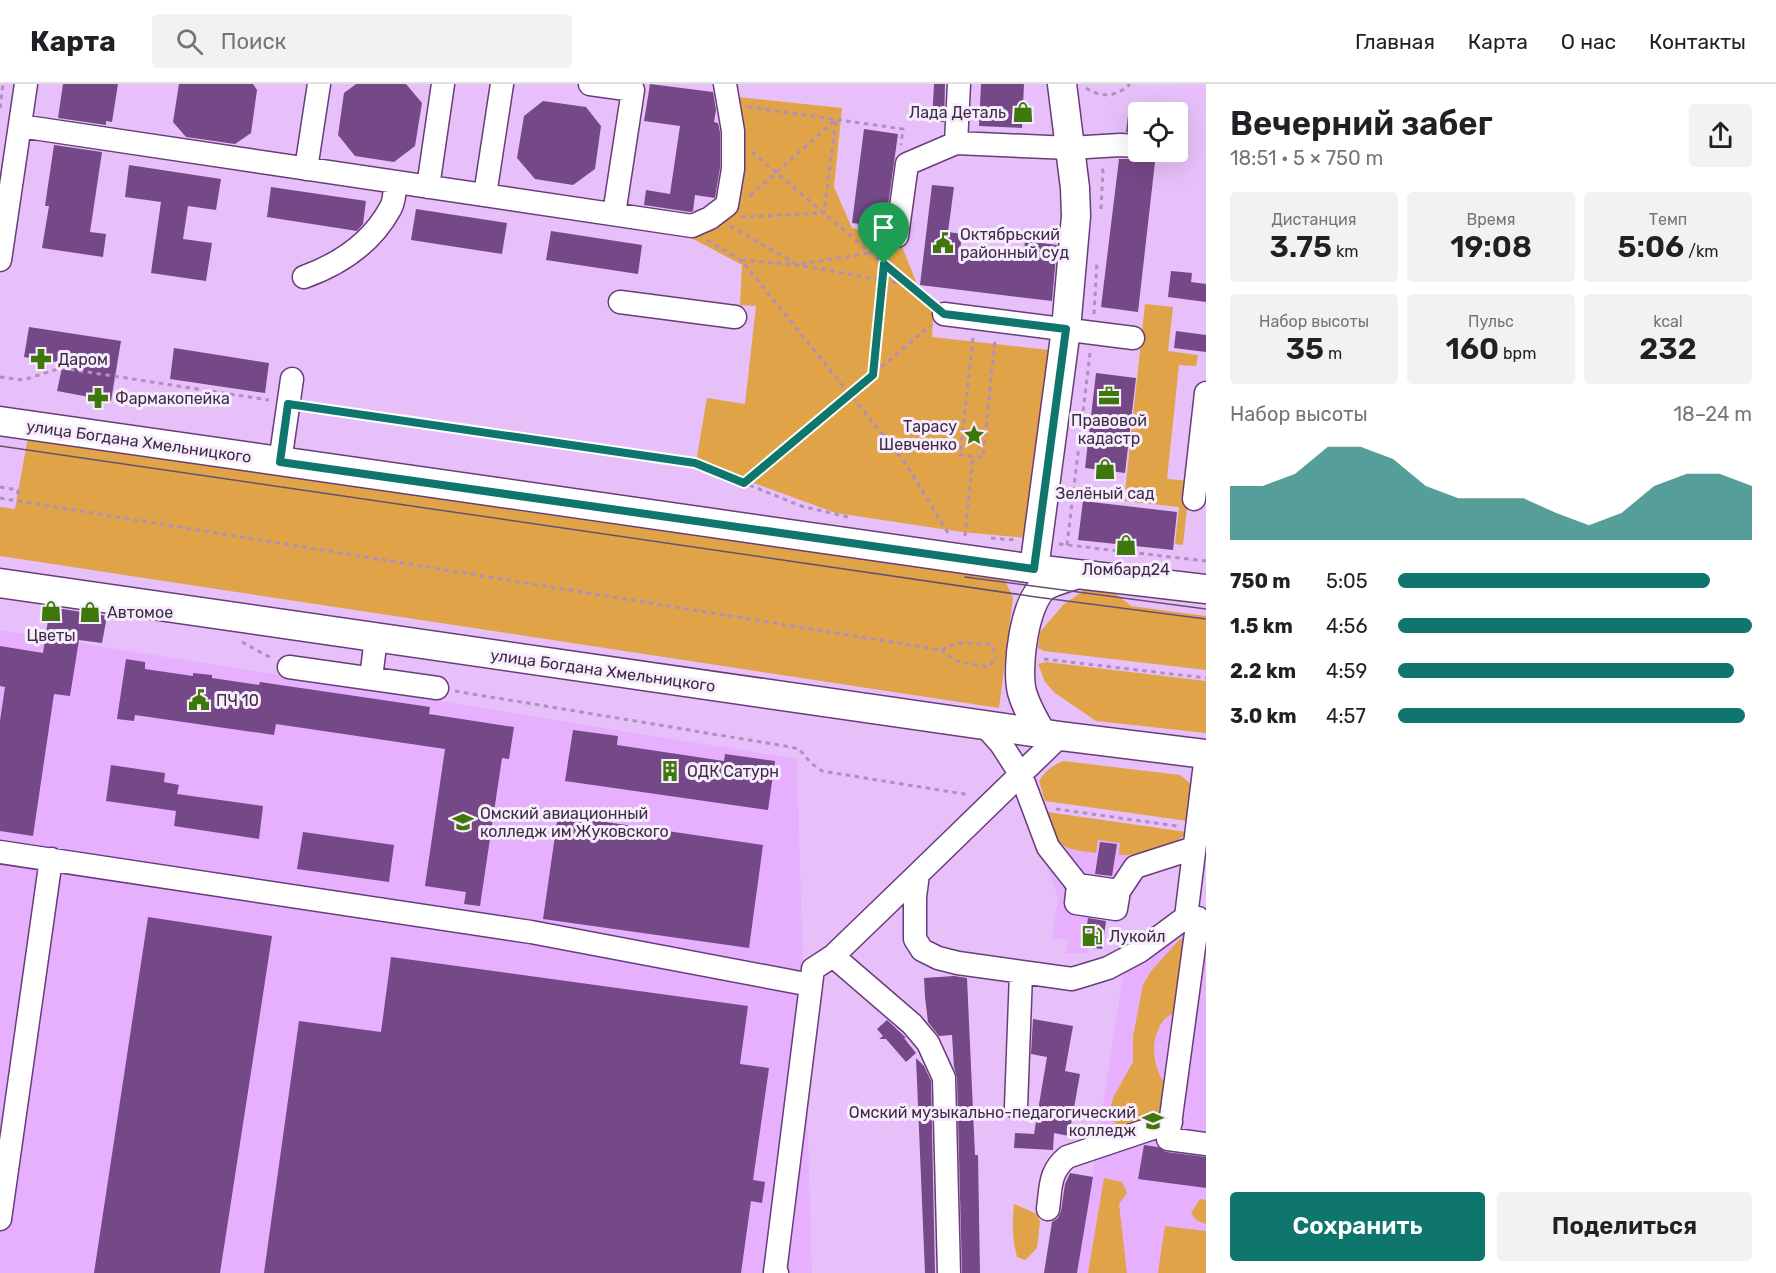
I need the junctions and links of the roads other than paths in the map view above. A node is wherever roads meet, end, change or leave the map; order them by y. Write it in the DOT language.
graph roads {
  1 [pos="26,84"];
  2 [pos="319,84"];
  3 [pos="443,84"];
  4 [pos="502,84"];
  5 [pos="590,84"];
  6 [pos="959,84"];
  7 [pos="1062,84"];
  8 [pos="727,94"];
  9 [pos="13,128"];
  10 [pos="956,142"];
  11 [pos="1128,145"];
  12 [pos="1070,148"];
  13 [pos="306,169"];
  14 [pos="396,182"];
  15 [pos="428,187"];
  16 [pos="485,195"];
  17 [pos="614,214"];
  18 [pos="892,240"];
  19 [pos="0,260"];
  20 [pos="304,277"];
  21 [pos="620,302"];
  22 [pos="944,314"];
  23 [pos="735,317"];
  24 [pos="1066,329"];
  25 [pos="1133,338"];
  26 [pos="292,379"];
  27 [pos="1206,393"];
  28 [pos="0,421"];
  29 [pos="1203,439"];
  30 [pos="280,462"];
  31 [pos="1194,499"];
  32 [pos="1034,569"];
  33 [pos="1077,574"];
  34 [pos="0,583"];
  35 [pos="1206,590"];
  36 [pos="376,638"];
  37 [pos="289,667"];
  38 [pos="371,678"];
  39 [pos="437,688"];
  40 [pos="986,726"];
  41 [pos="1051,735"];
  42 [pos="1206,754"];
  43 [pos="1021,775"];
  44 [pos="1195,838"];
  45 [pos="0,852"];
  46 [pos="51,859"];
  47 [pos="918,874"];
  48 [pos="1197,918"];
  49 [pos="833,956"];
  50 [pos="1021,973"];
  51 [pos="812,977"];
  52 [pos="1016,1107"];
  53 [pos="1171,1122"];
  54 [pos="1206,1144"];
  55 [pos="1048,1209"];
  56 [pos="0,1219"];
  57 [pos="777,1273"];
  58 [pos="949,1273"];
  1 -- 9 [label="street"];
  2 -- 13 [label="street"];
  3 -- 15 [label="street"];
  4 -- 16 [label="street"];
  5 -- 17 [label="street"];
  6 -- 10 [label="street"];
  7 -- 12 [label="main road"];
  8 -- 17 [label="street"];
  9 -- 13 [label="street"];
  9 -- 19 [label="street"];
  10 -- 12 [label="street"];
  10 -- 18 [label="street"];
  11 -- 12 [label="street"];
  12 -- 24 [label="main road"];
  13 -- 14 [label="street"];
  14 -- 15 [label="street"];
  14 -- 20 [label="street"];
  15 -- 16 [label="street"];
  16 -- 17 [label="street"];
  21 -- 23 [label="street"];
  22 -- 24 [label="street"];
  24 -- 25 [label="street"];
  24 -- 32 [label="main road"];
  26 -- 30 [label="street"];
  27 -- 29 [label="street"];
  28 -- 30 [label="main road, улица Богдана Хмельницкого"];
  29 -- 31 [label="street"];
  30 -- 32 [label="main road, улица Богдана Хмельницкого"];
  32 -- 33 [label="main road, улица Богдана Хмельницкого"];
  33 -- 35 [label="main road, улица Богдана Хмельницкого"];
  33 -- 41 [label="main road"];
  34 -- 36 [label="main road, улица Богдана Хмельницкого"];
  36 -- 38 [label="street"];
  36 -- 40 [label="main road, улица Богдана Хмельницкого"];
  37 -- 38 [label="street"];
  38 -- 39 [label="street"];
  40 -- 41 [label="main road, улица Богдана Хмельницкого"];
  40 -- 43 [label="street"];
  41 -- 42 [label="main road, улица Богдана Хмельницкого"];
  41 -- 43 [label="street"];
  42 -- 44 [label="street"];
  43 -- 44 [label="street"];
  43 -- 47 [label="street"];
  44 -- 48 [label="street"];
  45 -- 46 [label="street"];
  46 -- 51 [label="street"];
  46 -- 56 [label="street"];
  47 -- 49 [label="street"];
  47 -- 50 [label="street"];
  48 -- 50 [label="street"];
  48 -- 53 [label="street"];
  49 -- 51 [label="street"];
  49 -- 58 [label="street"];
  50 -- 52 [label="street"];
  51 -- 57 [label="street"];
  53 -- 54 [label="street"];
  53 -- 55 [label="street"];
}
